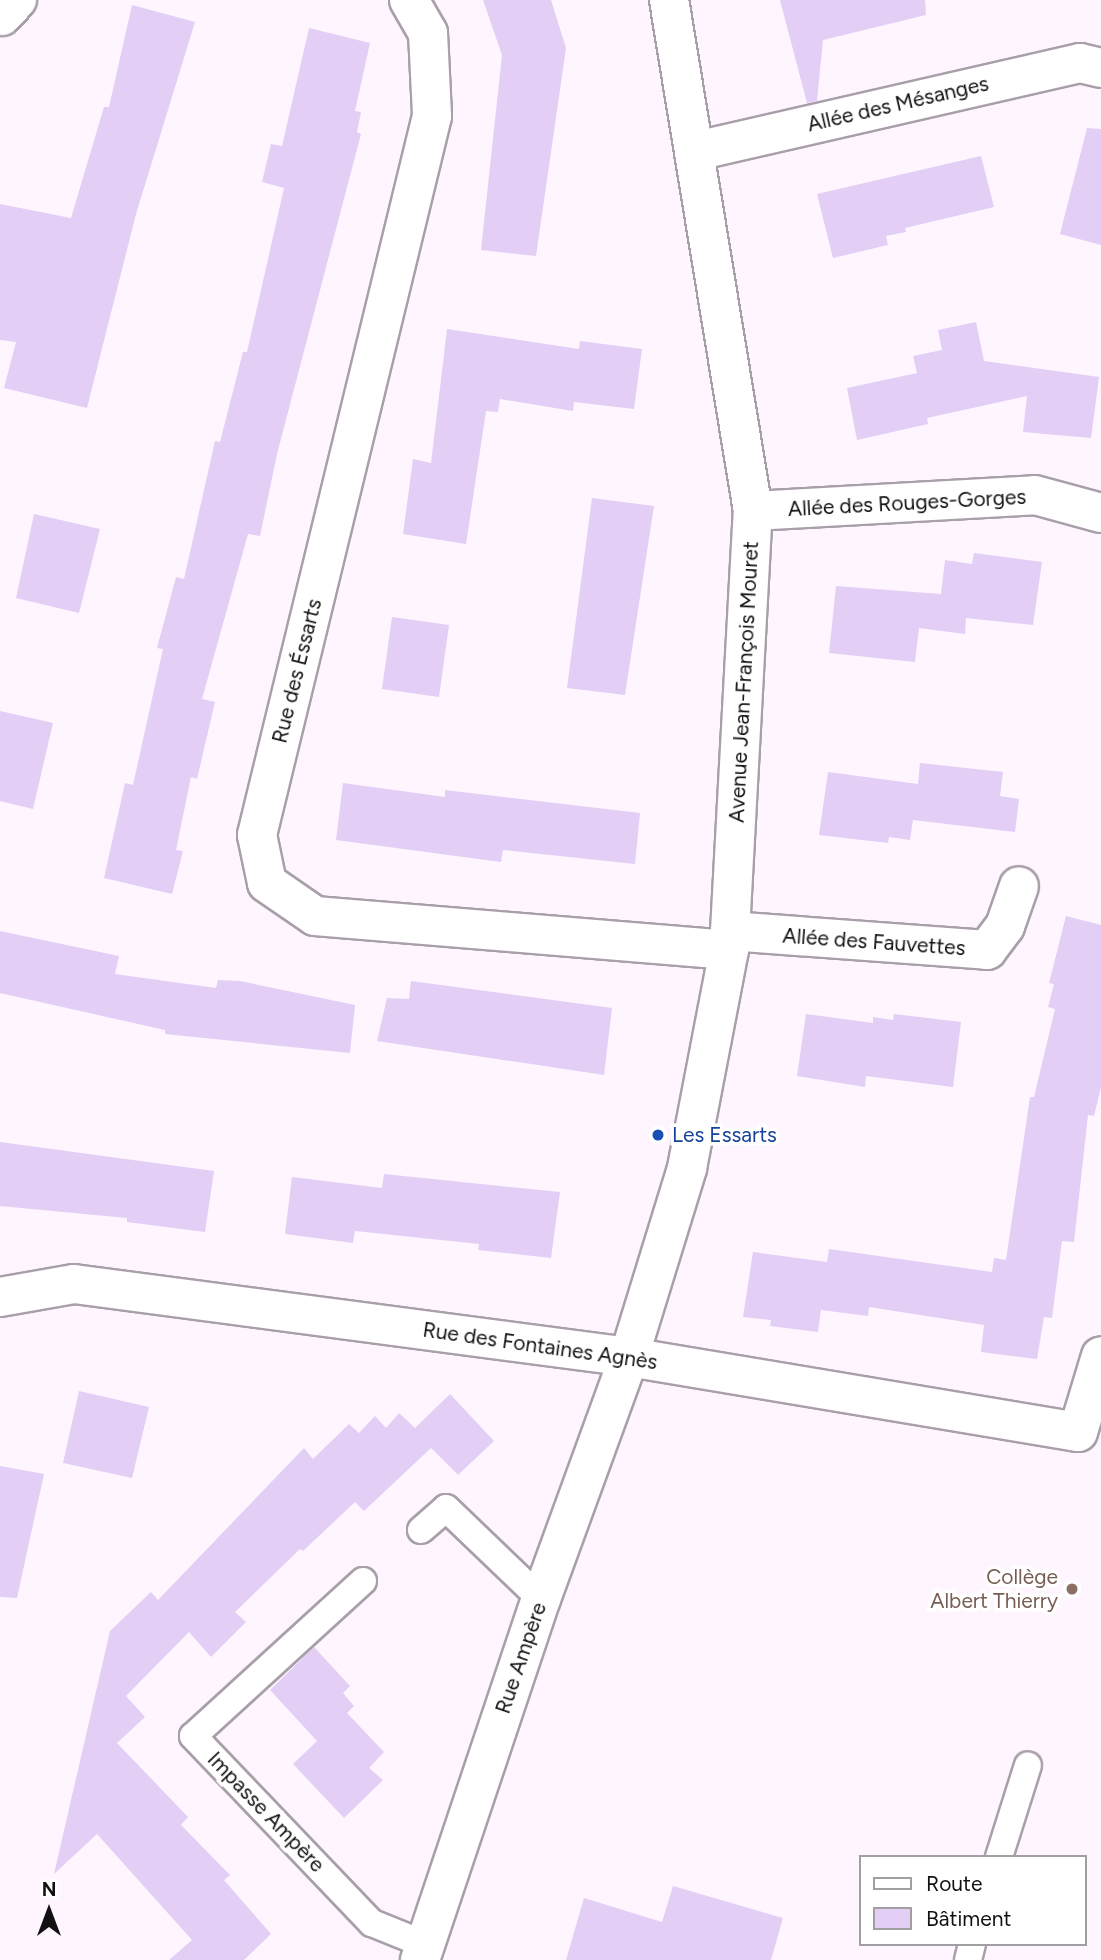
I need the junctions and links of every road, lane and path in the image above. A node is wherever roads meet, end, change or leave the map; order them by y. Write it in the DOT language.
graph roads {
  1 [pos="409,0"];
  2 [pos="670,0"];
  3 [pos="1101,68"];
  4 [pos="696,150"];
  5 [pos="753,511"];
  6 [pos="1101,513"];
  7 [pos="1019,886"];
  8 [pos="730,941"];
  9 [pos="0,1297"];
  10 [pos="1101,1356"];
  11 [pos="629,1357"];
  12 [pos="421,1530"];
  13 [pos="363,1581"];
  14 [pos="541,1599"];
  15 [pos="1028,1765"];
  16 [pos="1000,1855"];
  17 [pos="422,1952"];
  1 -- 8 [label="street, Rue des Éssarts"];
  2 -- 4 [label="street, Avenue Jean-François Mouret"];
  3 -- 4 [label="street, Allée des Mésanges"];
  4 -- 5 [label="street, Avenue Jean-François Mouret"];
  5 -- 6 [label="street, Allée des Rouges-Gorges"];
  5 -- 8 [label="street, Avenue Jean-François Mouret"];
  7 -- 8 [label="street, Allée des Fauvettes"];
  8 -- 11 [label="street, Avenue Jean-François Mouret"];
  9 -- 11 [label="street, Rue des Fontaines Agnès"];
  10 -- 11 [label="street, Rue des Fontaines Agnès"];
  11 -- 14 [label="street, Rue Ampère"];
  12 -- 14 [label="lane"];
  13 -- 17 [label="lane, Impasse Ampère"];
  14 -- 17 [label="street, Rue Ampère"];
  15 -- 16 [label="lane"];
}
